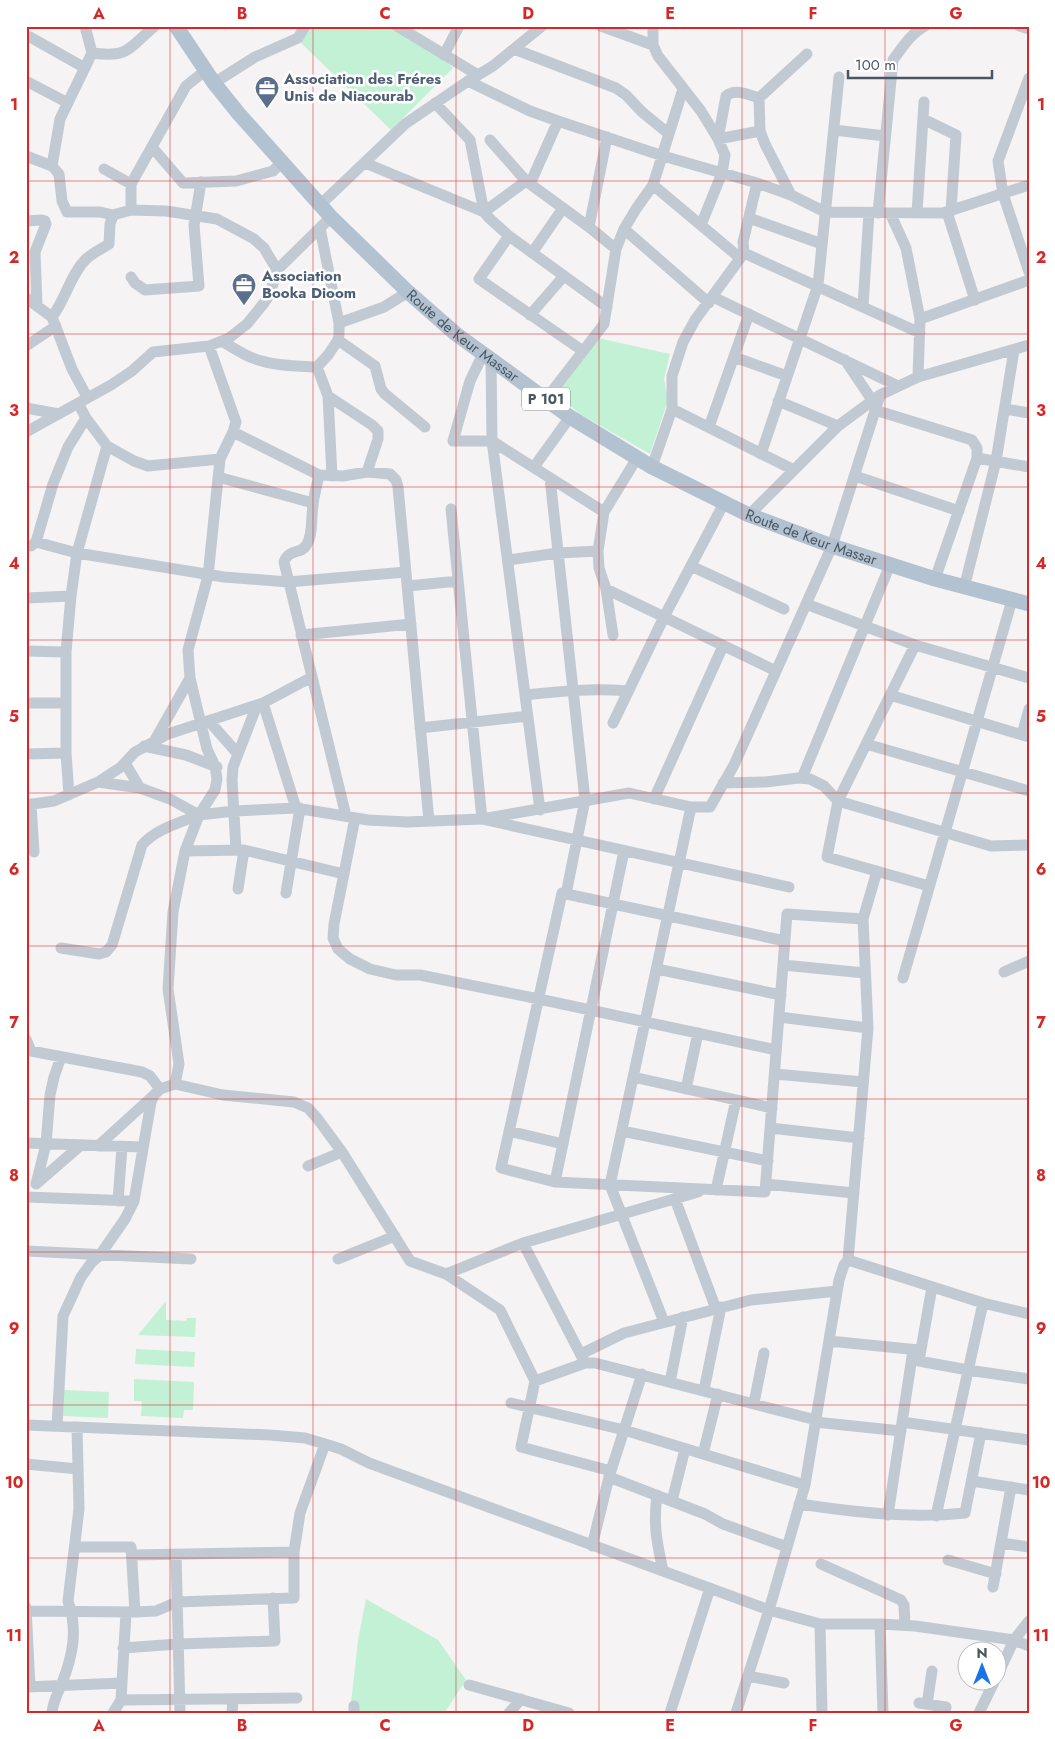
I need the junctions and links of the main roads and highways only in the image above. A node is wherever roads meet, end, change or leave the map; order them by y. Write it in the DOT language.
graph roads {
  1 [pos="176,26"];
  2 [pos="1029,604"];
  1 -- 2 [label="main road, Route de Keur Massar / P 101"];
}
